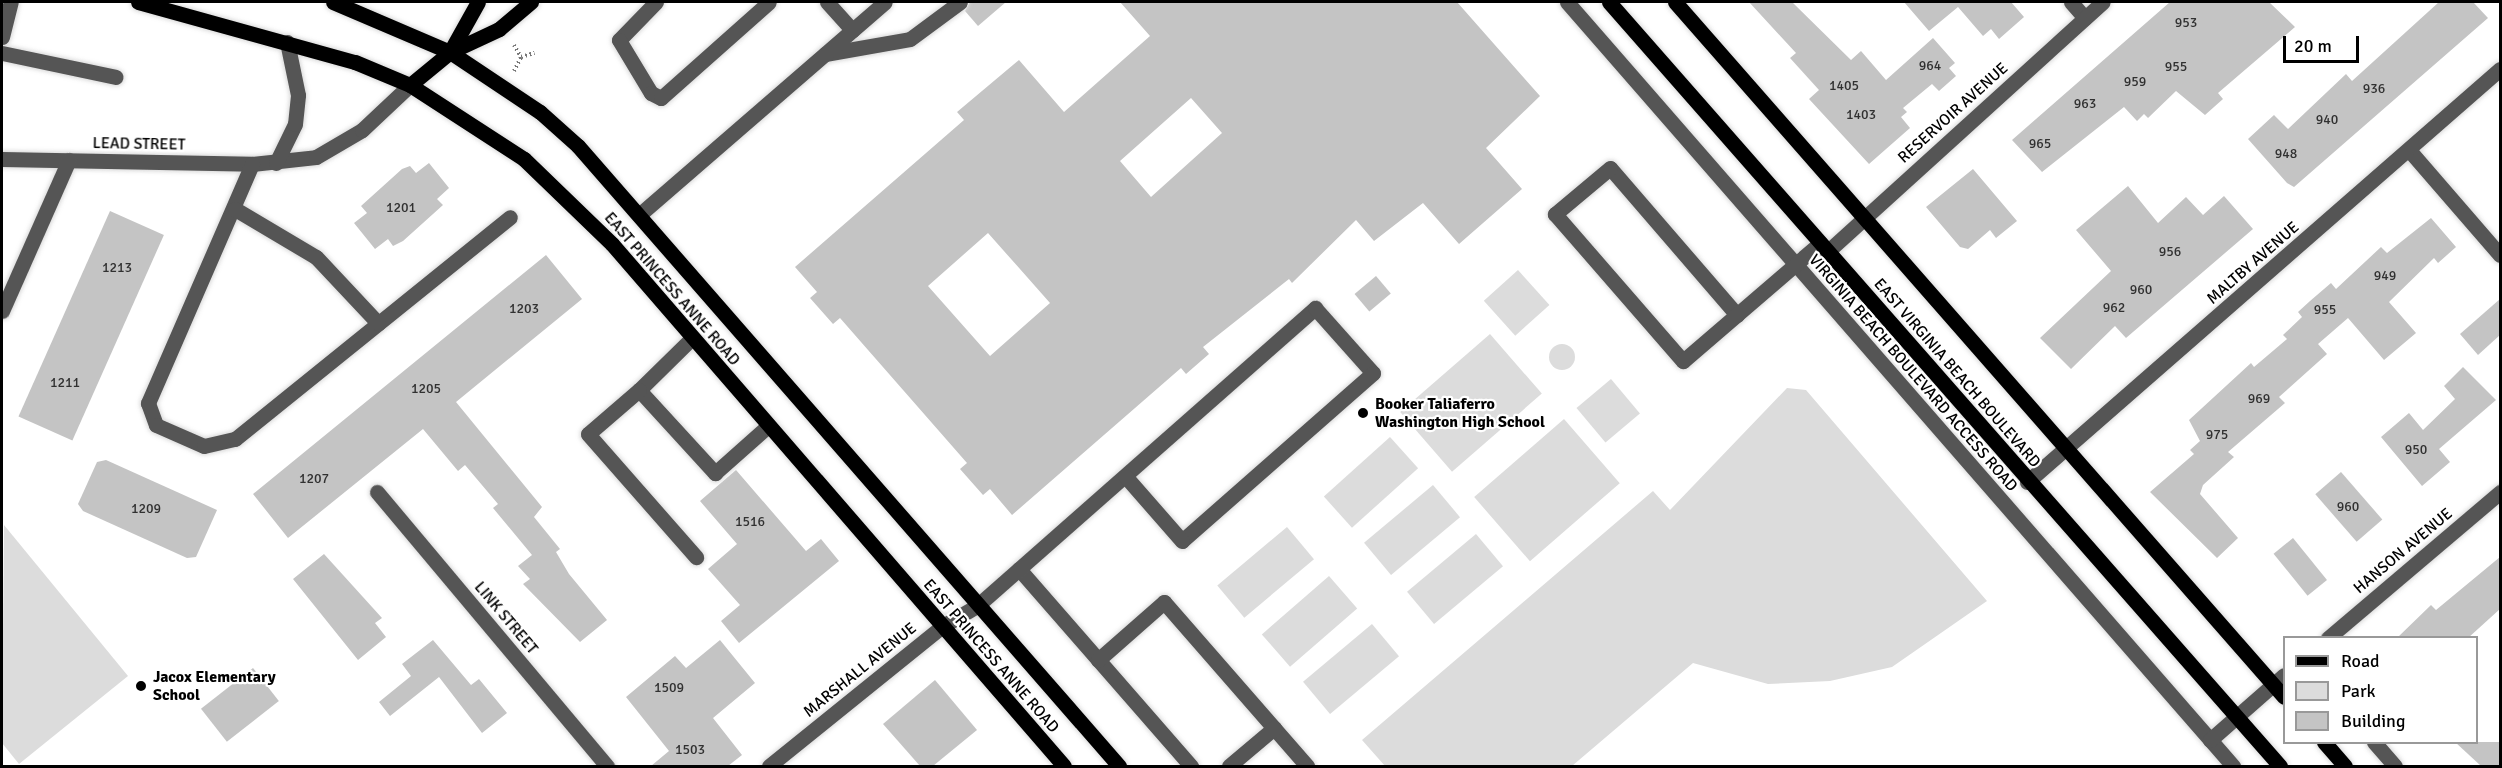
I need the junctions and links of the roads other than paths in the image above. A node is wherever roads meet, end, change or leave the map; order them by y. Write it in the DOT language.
graph roads {
  1 [pos="11,2"];
  2 [pos="138,2"];
  3 [pos="333,2"];
  4 [pos="478,2"];
  5 [pos="531,2"];
  6 [pos="656,2"];
  7 [pos="769,2"];
  8 [pos="827,2"];
  9 [pos="885,2"];
  10 [pos="960,2"];
  11 [pos="1567,2"];
  12 [pos="1609,2"];
  13 [pos="1675,2"];
  14 [pos="2071,2"];
  15 [pos="2103,2"];
  16 [pos="2085,18"];
  17 [pos="852,30"];
  18 [pos="2,37"];
  19 [pos="287,42"];
  20 [pos="450,52"];
  21 [pos="2,53"];
  22 [pos="825,54"];
  23 [pos="2500,69"];
  24 [pos="116,77"];
  25 [pos="410,85"];
  26 [pos="2409,150"];
  27 [pos="2,159"];
  28 [pos="69,160"];
  29 [pos="276,163"];
  30 [pos="252,164"];
  31 [pos="235,209"];
  32 [pos="639,215"];
  33 [pos="510,217"];
  34 [pos="1864,218"];
  35 [pos="1824,247"];
  36 [pos="2500,255"];
  37 [pos="1796,264"];
  38 [pos="2,312"];
  39 [pos="1737,315"];
  40 [pos="378,322"];
  41 [pos="692,338"];
  42 [pos="639,390"];
  43 [pos="768,426"];
  44 [pos="2067,449"];
  45 [pos="1125,476"];
  46 [pos="2027,482"];
  47 [pos="377,492"];
  48 [pos="2500,492"];
  49 [pos="696,557"];
  50 [pos="1019,569"];
  51 [pos="977,606"];
  52 [pos="941,627"];
  53 [pos="2330,636"];
  54 [pos="1098,660"];
  55 [pos="2279,679"];
  56 [pos="2235,717"];
  57 [pos="1274,728"];
  58 [pos="2210,740"];
  59 [pos="2326,744"];
  60 [pos="2376,744"];
  61 [pos="608,766"];
  62 [pos="769,766"];
  63 [pos="1064,766"];
  64 [pos="1119,766"];
  65 [pos="1191,766"];
  66 [pos="1229,766"];
  67 [pos="1307,766"];
  68 [pos="2233,766"];
  69 [pos="2280,766"];
  70 [pos="2345,766"];
  71 [pos="2395,766"];
  1 -- 18 [label="street"];
  2 -- 19 [label="main road, EAST PRINCESS ANNE ROAD"];
  3 -- 20 [label="main road, EAST PRINCESS ANNE ROAD"];
  4 -- 20 [label="main road"];
  5 -- 20 [label="main road"];
  6 -- 7 [label="street"];
  8 -- 17 [label="street"];
  9 -- 17 [label="street"];
  10 -- 22 [label="street"];
  11 -- 37 [label="street, VIRGINIA BEACH BOULEVARD ACCESS ROAD"];
  12 -- 35 [label="main road, EAST VIRGINIA BEACH BOULEVARD"];
  13 -- 34 [label="main road, EAST VIRGINIA BEACH BOULEVARD"];
  14 -- 16 [label="street"];
  15 -- 16 [label="street, RESERVOIR AVENUE"];
  16 -- 34 [label="street, RESERVOIR AVENUE"];
  17 -- 22 [label="street"];
  19 -- 25 [label="main road, EAST PRINCESS ANNE ROAD"];
  19 -- 29 [label="street"];
  20 -- 25 [label="main road"];
  20 -- 32 [label="main road, EAST PRINCESS ANNE ROAD"];
  21 -- 24 [label="street"];
  22 -- 32 [label="street"];
  23 -- 26 [label="street, MALTBY AVENUE"];
  25 -- 29 [label="street, LEAD STREET"];
  25 -- 41 [label="main road, EAST PRINCESS ANNE ROAD"];
  26 -- 36 [label="street"];
  26 -- 44 [label="street, MALTBY AVENUE"];
  27 -- 28 [label="street, LEAD STREET"];
  28 -- 30 [label="street, LEAD STREET"];
  28 -- 38 [label="street"];
  29 -- 30 [label="street, LEAD STREET"];
  30 -- 31 [label="street"];
  31 -- 40 [label="street"];
  31 -- 40 [label="street"];
  32 -- 51 [label="main road, EAST PRINCESS ANNE ROAD"];
  33 -- 40 [label="street"];
  34 -- 35 [label="street, RESERVOIR AVENUE"];
  34 -- 44 [label="main road, EAST VIRGINIA BEACH BOULEVARD"];
  35 -- 37 [label="street, RESERVOIR AVENUE"];
  35 -- 46 [label="main road, EAST VIRGINIA BEACH BOULEVARD"];
  37 -- 39 [label="street, RESERVOIR AVENUE"];
  37 -- 58 [label="street, VIRGINIA BEACH BOULEVARD ACCESS ROAD"];
  39 -- 39 [label="street, RESERVOIR AVENUE"];
  41 -- 42 [label="street"];
  41 -- 43 [label="main road, EAST PRINCESS ANNE ROAD"];
  42 -- 43 [label="street"];
  42 -- 49 [label="street"];
  43 -- 52 [label="main road, EAST PRINCESS ANNE ROAD"];
  44 -- 46 [label="street, MALTBY AVENUE"];
  44 -- 55 [label="main road, EAST VIRGINIA BEACH BOULEVARD"];
  45 -- 45 [label="street, MARSHALL AVENUE"];
  45 -- 50 [label="street, MARSHALL AVENUE"];
  46 -- 56 [label="main road, EAST VIRGINIA BEACH BOULEVARD"];
  47 -- 61 [label="street, LINK STREET"];
  48 -- 53 [label="street, HANSON AVENUE"];
  50 -- 51 [label="street, MARSHALL AVENUE"];
  50 -- 54 [label="street"];
  51 -- 52 [label="street, MARSHALL AVENUE"];
  51 -- 64 [label="main road, EAST PRINCESS ANNE ROAD"];
  52 -- 62 [label="street, MARSHALL AVENUE"];
  52 -- 63 [label="main road, EAST PRINCESS ANNE ROAD"];
  54 -- 57 [label="street"];
  54 -- 65 [label="street"];
  55 -- 56 [label="street"];
  56 -- 58 [label="street"];
  56 -- 69 [label="main road, EAST VIRGINIA BEACH BOULEVARD"];
  57 -- 66 [label="street"];
  57 -- 67 [label="street"];
  58 -- 68 [label="street, VIRGINIA BEACH BOULEVARD ACCESS ROAD"];
  59 -- 70 [label="main road"];
  60 -- 71 [label="street"];
}
